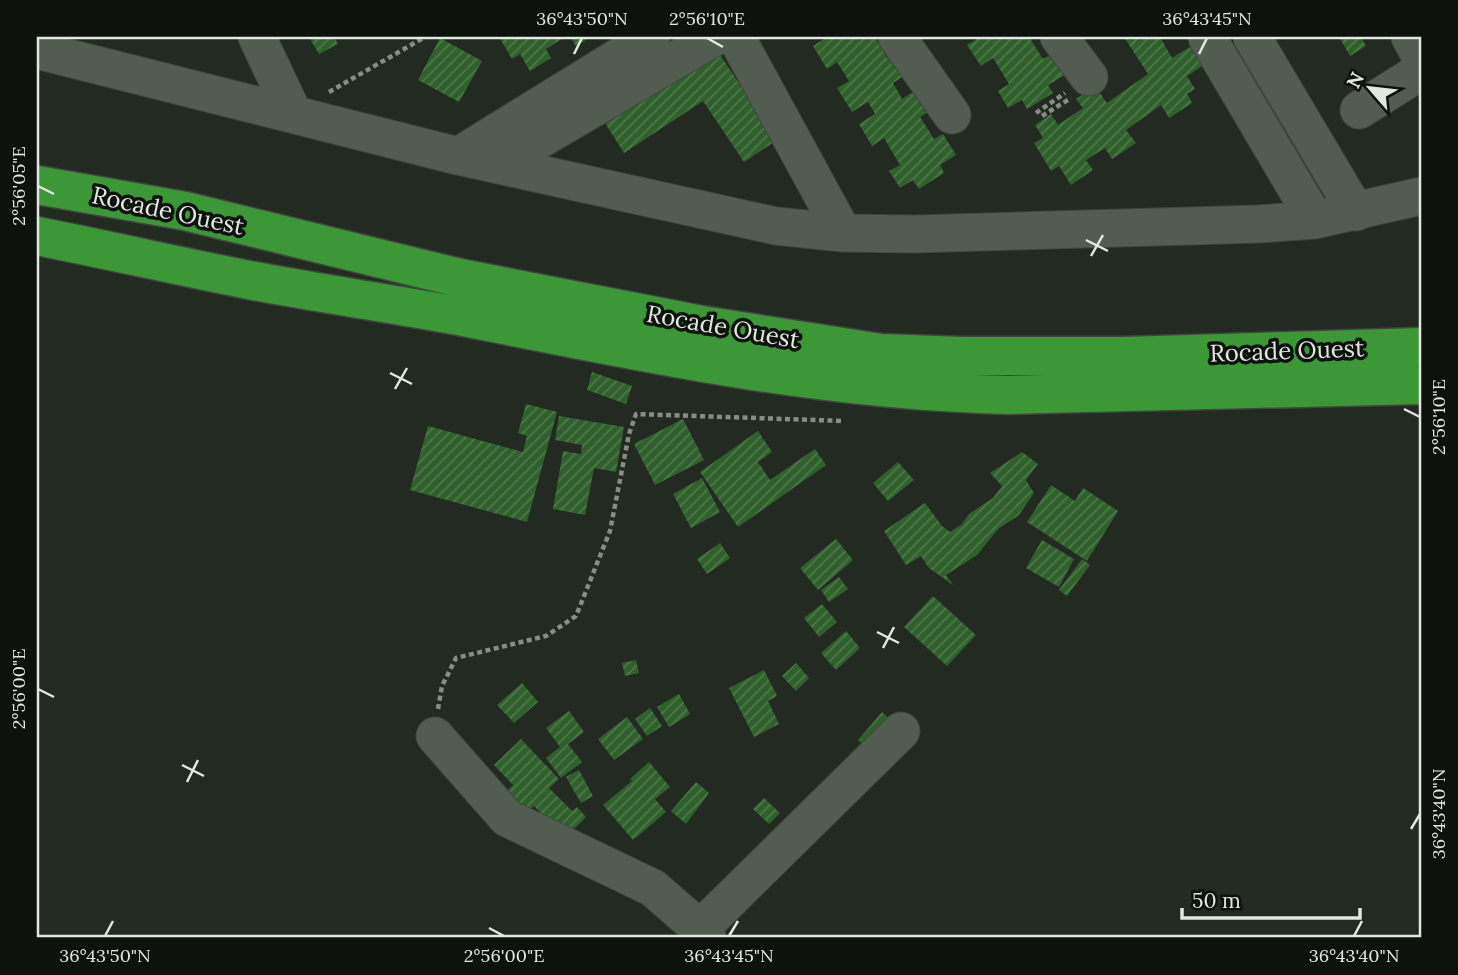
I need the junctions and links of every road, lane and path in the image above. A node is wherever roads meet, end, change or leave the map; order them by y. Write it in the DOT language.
graph roads {
  1 [pos="257,37"];
  2 [pos="425,37"];
  3 [pos="651,37"];
  4 [pos="715,37"];
  5 [pos="736,37"];
  6 [pos="897,37"];
  7 [pos="1059,37"];
  8 [pos="1208,37"];
  9 [pos="1252,37"];
  10 [pos="1409,37"];
  11 [pos="37,50"];
  12 [pos="1421,57"];
  13 [pos="1421,71"];
  14 [pos="1078,89"];
  15 [pos="1359,110"];
  16 [pos="293,113"];
  17 [pos="952,115"];
  18 [pos="1042,116"];
  19 [pos="458,156"];
  20 [pos="498,164"];
  21 [pos="37,168"];
  22 [pos="37,185"];
  23 [pos="1421,197"];
  24 [pos="185,211"];
  25 [pos="1356,212"];
  26 [pos="1315,220"];
  27 [pos="843,233"];
  28 [pos="37,236"];
  29 [pos="37,253"];
  30 [pos="250,280"];
  31 [pos="1421,347"];
  32 [pos="1421,385"];
  33 [pos="844,421"];
  34 [pos="901,731"];
  35 [pos="435,736"];
  36 [pos="704,933"];
  1 -- 16 [label="street"];
  2 -- 16 [label="path"];
  3 -- 19 [label="street"];
  4 -- 20 [label="street"];
  5 -- 27 [label="street"];
  6 -- 17 [label="street"];
  7 -- 14 [label="street"];
  8 -- 26 [label="street"];
  9 -- 25 [label="street"];
  10 -- 12 [label="street"];
  11 -- 16 [label="street"];
  13 -- 15 [label="street"];
  14 -- 18 [label="path"];
  16 -- 19 [label="street"];
  19 -- 20 [label="street"];
  20 -- 27 [label="street"];
  21 -- 24 [label="highway"];
  22 -- 24 [label="highway, Rocade Ouest"];
  23 -- 25 [label="street"];
  24 -- 31 [label="highway, Rocade Ouest"];
  25 -- 26 [label="street"];
  26 -- 27 [label="street"];
  28 -- 30 [label="highway, Rocade Ouest"];
  29 -- 30 [label="highway"];
  30 -- 32 [label="highway, Rocade Ouest"];
  33 -- 35 [label="path"];
  34 -- 36 [label="street"];
  35 -- 36 [label="street"];
}
